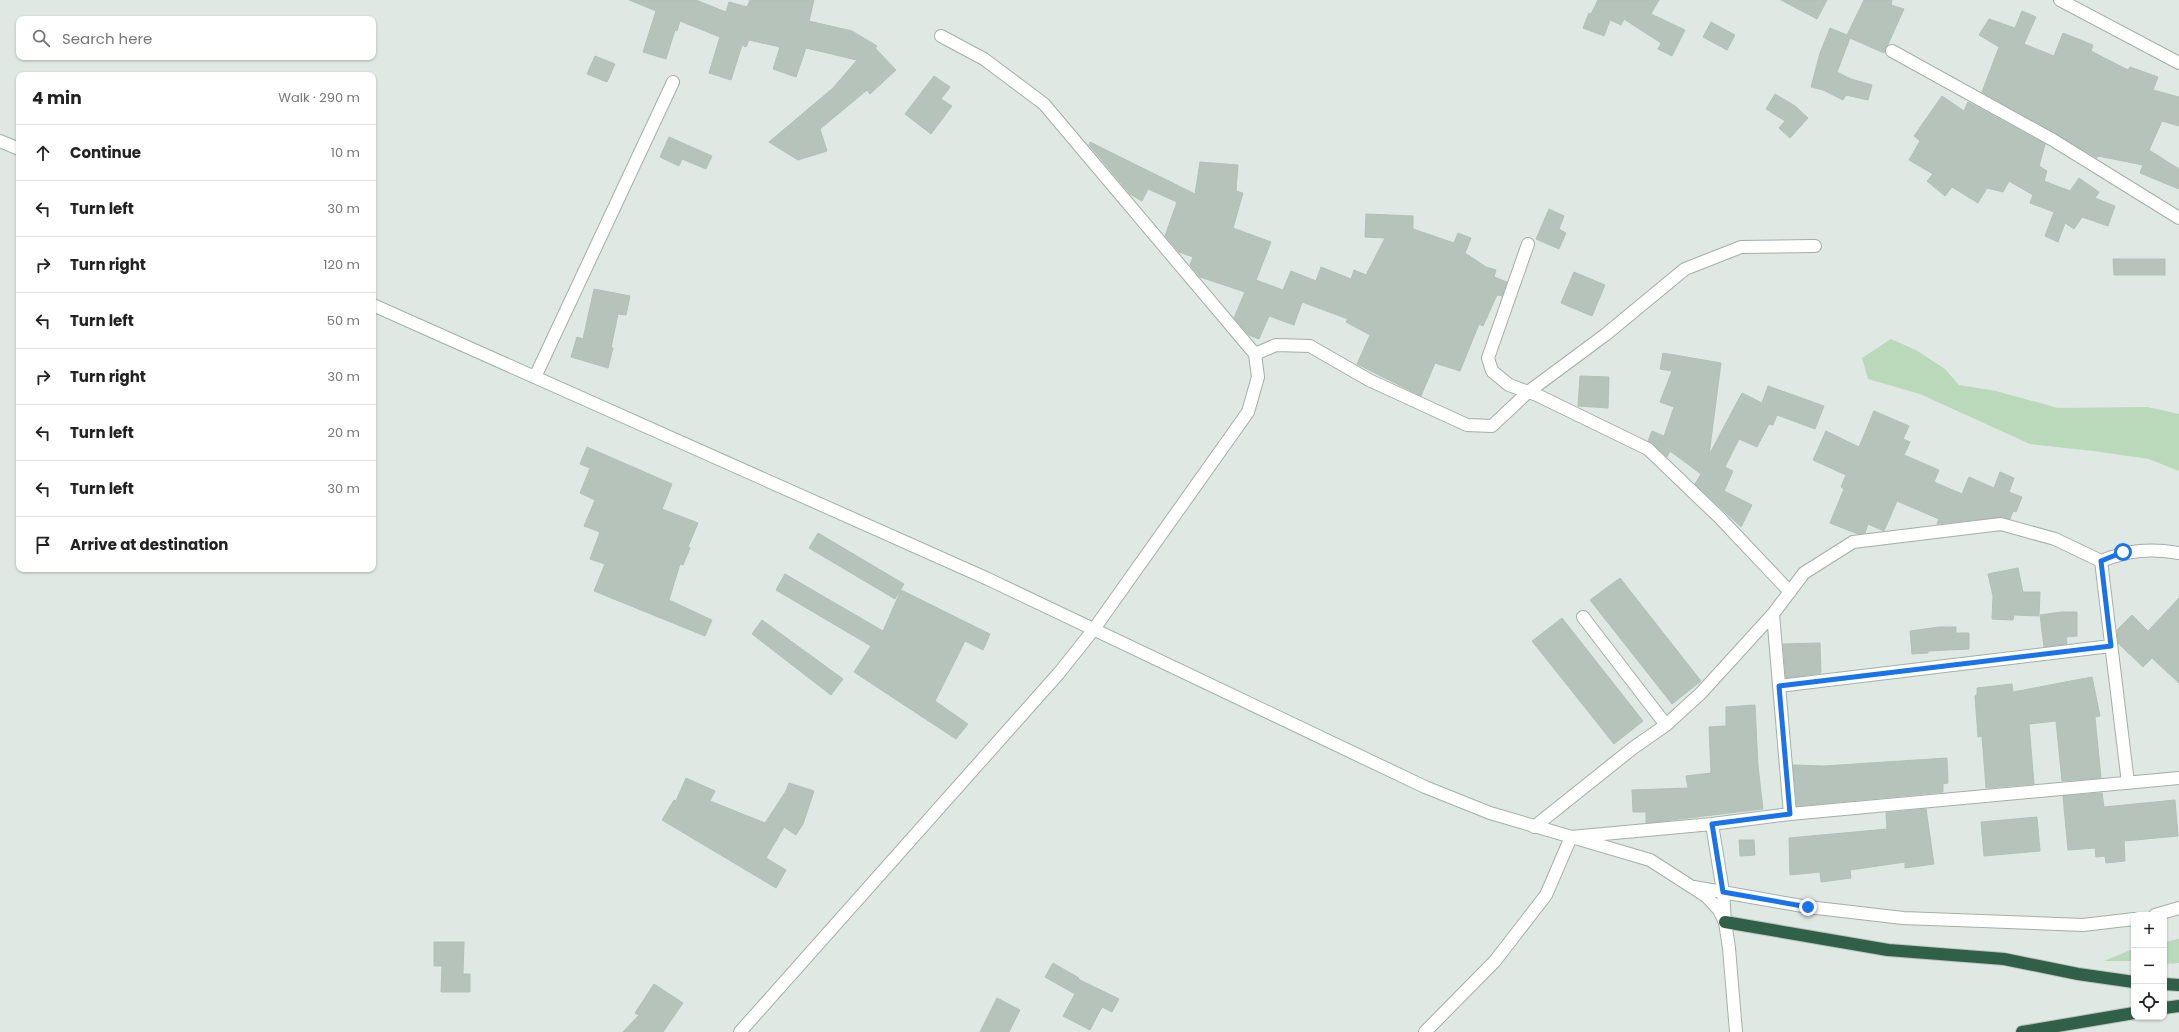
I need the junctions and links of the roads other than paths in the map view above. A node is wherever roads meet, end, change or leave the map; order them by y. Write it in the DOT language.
graph roads {
  1 [pos="2060,0"];
  2 [pos="941,36"];
  3 [pos="1892,51"];
  4 [pos="2179,63"];
  5 [pos="673,82"];
  6 [pos="0,141"];
  7 [pos="16,148"];
  8 [pos="2179,218"];
  9 [pos="1528,244"];
  10 [pos="1815,246"];
  11 [pos="376,306"];
  12 [pos="1255,354"];
  13 [pos="535,377"];
  14 [pos="1528,392"];
  15 [pos="2179,553"];
  16 [pos="2101,561"];
  17 [pos="1790,592"];
  18 [pos="1773,614"];
  19 [pos="1583,617"];
  20 [pos="1094,629"];
  21 [pos="2111,646"];
  22 [pos="1779,686"];
  23 [pos="1666,725"];
  24 [pos="2179,778"];
  25 [pos="2128,783"];
  26 [pos="1790,814"];
  27 [pos="1712,824"];
  28 [pos="1534,827"];
  29 [pos="1571,837"];
  30 [pos="1694,887"];
  31 [pos="1723,892"];
  32 [pos="2179,908"];
  33 [pos="2165,912"];
  34 [pos="2131,919"];
  35 [pos="1725,922"];
  36 [pos="2131,982"];
  37 [pos="2167,984"];
  38 [pos="2179,985"];
  39 [pos="2179,1006"];
  40 [pos="2167,1008"];
  41 [pos="2131,1014"];
  42 [pos="740,1032"];
  43 [pos="1425,1032"];
  44 [pos="1736,1032"];
  45 [pos="2022,1032"];
  1 -- 4 [label="street"];
  2 -- 12 [label="street"];
  3 -- 8 [label="street"];
  5 -- 13 [label="street"];
  6 -- 7 [label="street"];
  9 -- 14 [label="street"];
  10 -- 14 [label="street"];
  11 -- 13 [label="street"];
  12 -- 14 [label="street"];
  12 -- 20 [label="street"];
  13 -- 20 [label="street"];
  14 -- 17 [label="street"];
  15 -- 16 [label="street"];
  16 -- 17 [label="street"];
  16 -- 21 [label="street"];
  17 -- 18 [label="street"];
  18 -- 22 [label="street"];
  18 -- 23 [label="street"];
  19 -- 23 [label="street"];
  20 -- 28 [label="street"];
  20 -- 42 [label="street"];
  21 -- 22 [label="street"];
  21 -- 25 [label="street"];
  22 -- 26 [label="street"];
  23 -- 28 [label="street"];
  24 -- 25 [label="street"];
  25 -- 26 [label="street"];
  26 -- 27 [label="street"];
  27 -- 29 [label="street"];
  27 -- 31 [label="street"];
  28 -- 29 [label="street"];
  29 -- 30 [label="street"];
  29 -- 43 [label="street"];
  30 -- 31 [label="street"];
  30 -- 35 [label="street"];
  31 -- 34 [label="street"];
  31 -- 35 [label="street"];
  32 -- 33 [label="street"];
  35 -- 36 [label="highway"];
  35 -- 44 [label="street"];
  37 -- 38 [label="highway"];
  39 -- 40 [label="highway"];
  41 -- 45 [label="highway"];
}
